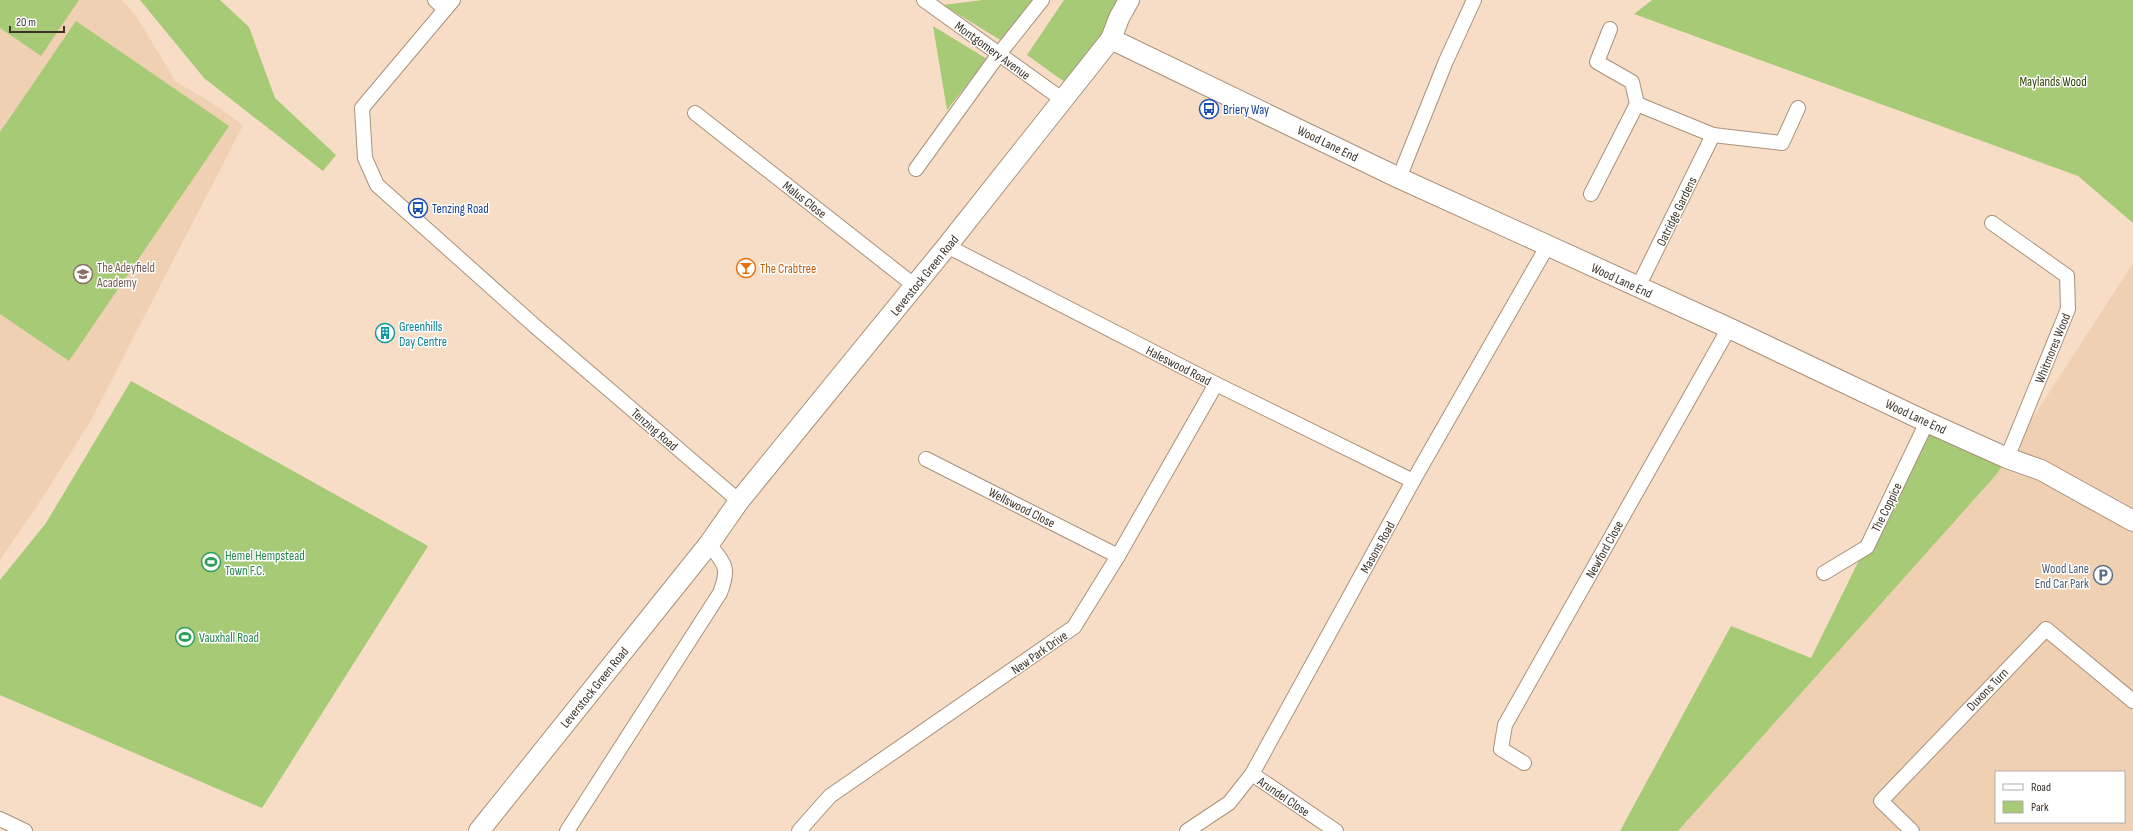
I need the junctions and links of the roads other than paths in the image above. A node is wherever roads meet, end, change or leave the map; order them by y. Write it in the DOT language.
graph roads {
  1 [pos="924,0"];
  2 [pos="1042,0"];
  3 [pos="1129,0"];
  4 [pos="1474,0"];
  5 [pos="445,3"];
  6 [pos="1610,29"];
  7 [pos="1110,39"];
  8 [pos="999,54"];
  9 [pos="1063,100"];
  10 [pos="1637,104"];
  11 [pos="1798,108"];
  12 [pos="695,113"];
  13 [pos="1713,135"];
  14 [pos="916,168"];
  15 [pos="1399,178"];
  16 [pos="1591,194"];
  17 [pos="1992,223"];
  18 [pos="1548,245"];
  19 [pos="947,246"];
  20 [pos="915,286"];
  21 [pos="1638,287"];
  22 [pos="1729,328"];
  23 [pos="1216,384"];
  24 [pos="1927,422"];
  25 [pos="2007,458"];
  26 [pos="926,459"];
  27 [pos="1413,481"];
  28 [pos="739,501"];
  29 [pos="2133,521"];
  30 [pos="709,544"];
  31 [pos="1118,556"];
  32 [pos="1824,573"];
  33 [pos="2133,701"];
  34 [pos="1524,763"];
  35 [pos="1252,774"];
  36 [pos="0,819"];
  37 [pos="26,831"];
  38 [pos="479,831"];
  39 [pos="567,831"];
  40 [pos="799,831"];
  41 [pos="1187,831"];
  42 [pos="1336,831"];
  43 [pos="1912,831"];
  1 -- 8 [label="street, Montgomery Avenue"];
  2 -- 8 [label="street"];
  3 -- 7 [label="street, Leverstock Green Road"];
  4 -- 15 [label="street"];
  5 -- 28 [label="street, Tenzing Road"];
  6 -- 10 [label="street"];
  7 -- 9 [label="street, Leverstock Green Road"];
  7 -- 15 [label="street, Wood Lane End"];
  8 -- 9 [label="street, Montgomery Avenue"];
  8 -- 14 [label="street"];
  9 -- 19 [label="street, Leverstock Green Road"];
  10 -- 13 [label="street"];
  10 -- 16 [label="street"];
  11 -- 13 [label="street"];
  12 -- 20 [label="street, Malus Close"];
  13 -- 21 [label="street, Oatridge Gardens"];
  15 -- 18 [label="street, Wood Lane End"];
  17 -- 25 [label="street, Whitmores Wood"];
  18 -- 21 [label="street, Wood Lane End"];
  18 -- 27 [label="street, Masons Road"];
  19 -- 20 [label="street, Leverstock Green Road"];
  19 -- 23 [label="street, Haleswood Road"];
  20 -- 28 [label="street, Leverstock Green Road"];
  21 -- 22 [label="street, Wood Lane End"];
  22 -- 24 [label="street, Wood Lane End"];
  22 -- 34 [label="street, Newford Close"];
  23 -- 27 [label="street, Haleswood Road"];
  23 -- 31 [label="street, New Park Drive"];
  24 -- 25 [label="street, Wood Lane End"];
  24 -- 32 [label="street, The Coppice"];
  25 -- 29 [label="street, Wood Lane End"];
  26 -- 31 [label="street, Wellswood Close"];
  27 -- 35 [label="street, Masons Road"];
  28 -- 30 [label="street, Leverstock Green Road"];
  30 -- 38 [label="street, Leverstock Green Road"];
  30 -- 39 [label="street"];
  31 -- 40 [label="street, New Park Drive"];
  33 -- 43 [label="street, Duxons Turn"];
  35 -- 41 [label="street, Masons Road"];
  35 -- 42 [label="street, Arundel Close"];
  36 -- 37 [label="street"];
}
